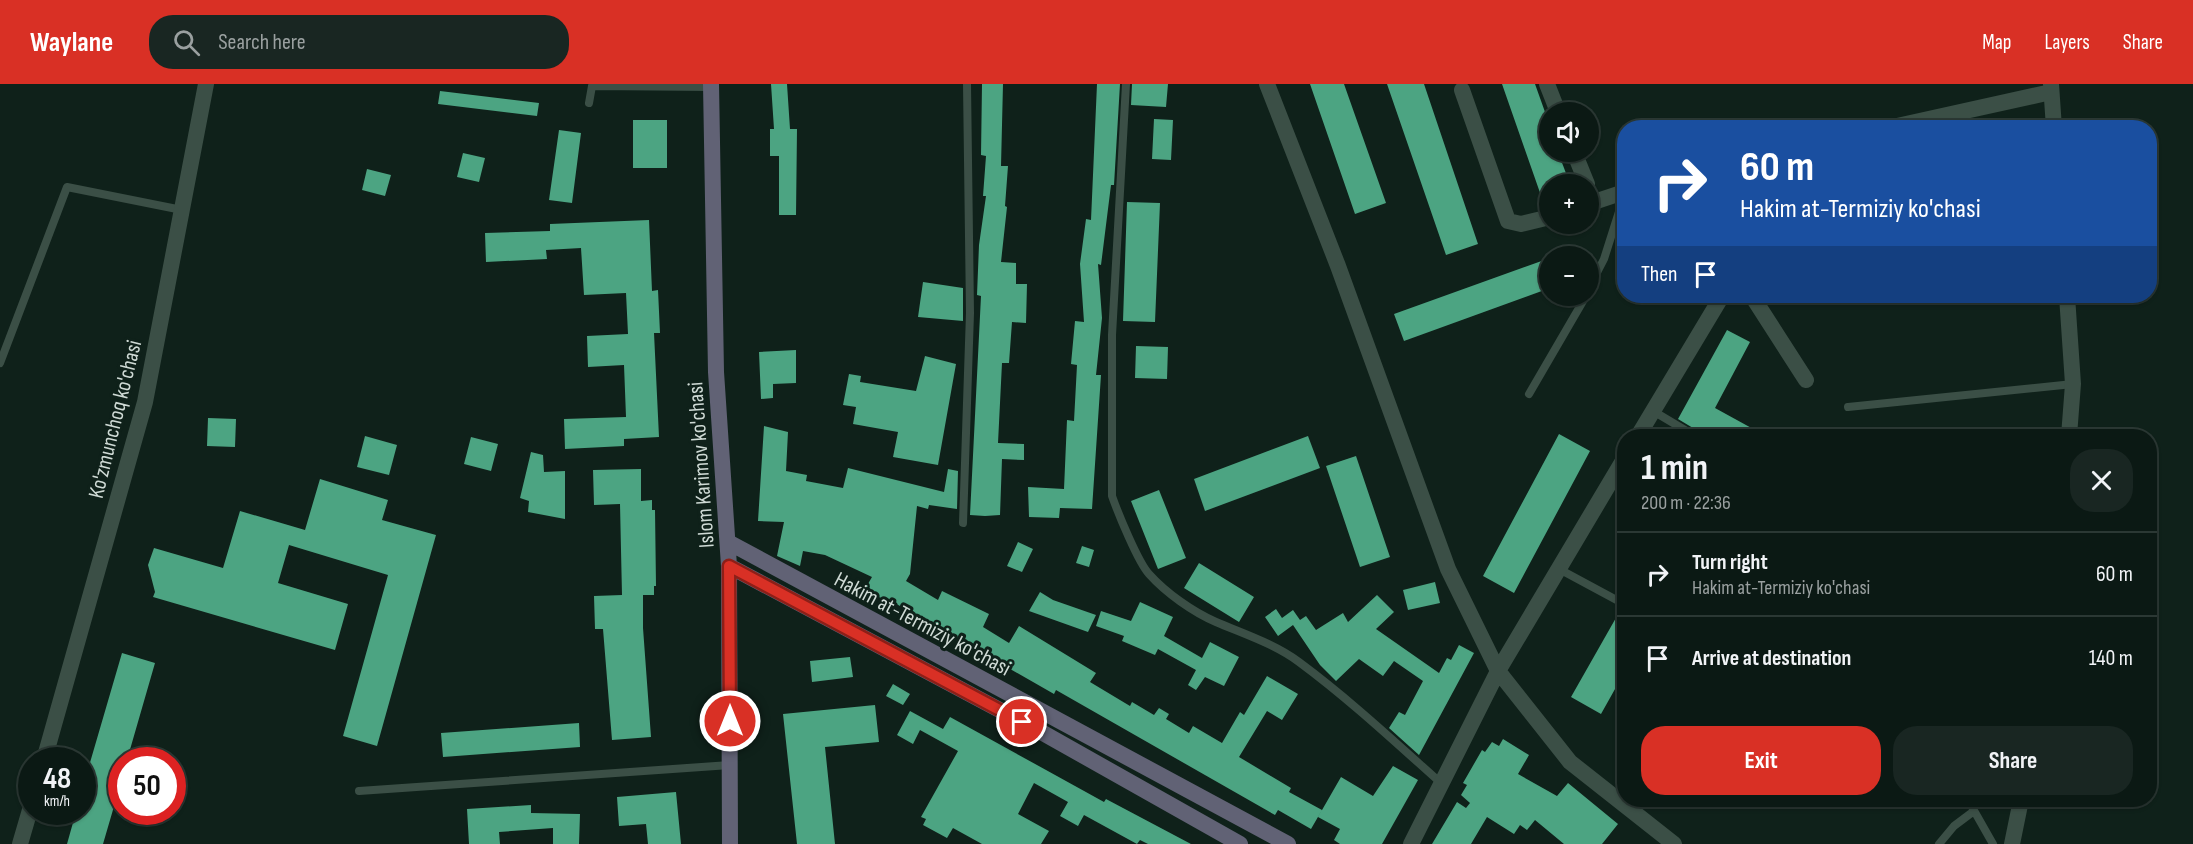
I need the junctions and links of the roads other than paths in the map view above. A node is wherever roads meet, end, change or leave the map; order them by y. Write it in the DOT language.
graph roads {
  1 [pos="206,84"];
  2 [pos="967,84"];
  3 [pos="1126,84"];
  4 [pos="1267,84"];
  5 [pos="1547,84"];
  6 [pos="711,86"];
  7 [pos="2051,88"];
  8 [pos="1462,90"];
  9 [pos="1554,102"];
  10 [pos="590,103"];
  11 [pos="1921,120"];
  12 [pos="2053,120"];
  13 [pos="1617,194"];
  14 [pos="1599,195"];
  15 [pos="182,210"];
  16 [pos="1617,217"];
  17 [pos="1539,220"];
  18 [pos="1599,269"];
  19 [pos="1718,303"];
  20 [pos="1756,303"];
  21 [pos="2067,303"];
  22 [pos="1580,306"];
  23 [pos="0,363"];
  24 [pos="1806,380"];
  25 [pos="2073,384"];
  26 [pos="1529,394"];
  27 [pos="1848,407"];
  28 [pos="1653,411"];
  29 [pos="1642,429"];
  30 [pos="1683,429"];
  31 [pos="2070,429"];
  32 [pos="1617,471"];
  33 [pos="963,523"];
  34 [pos="728,542"];
  35 [pos="729,566"];
  36 [pos="1559,569"];
  37 [pos="1617,600"];
  38 [pos="1498,671"];
  39 [pos="48,747"];
  40 [pos="730,765"];
  41 [pos="1442,784"];
  42 [pos="359,791"];
  43 [pos="1617,799"];
  44 [pos="1627,807"];
  45 [pos="1972,807"];
  46 [pos="2020,807"];
  47 [pos="1974,811"];
  48 [pos="26,825"];
  49 [pos="20,844"];
  50 [pos="730,844"];
  51 [pos="1240,844"];
  52 [pos="1288,844"];
  53 [pos="1411,844"];
  54 [pos="1674,844"];
  55 [pos="1940,844"];
  56 [pos="1993,844"];
  57 [pos="2012,844"];
  1 -- 15 [label="street, Ko'zmunchoq ko'chasi"];
  2 -- 33 [label="lane"];
  3 -- 41 [label="lane"];
  4 -- 38 [label="street"];
  5 -- 9 [label="street"];
  6 -- 10 [label="lane"];
  6 -- 34 [label="main road, Islom Karimov ko'chasi"];
  7 -- 11 [label="street"];
  7 -- 12 [label="street"];
  8 -- 17 [label="street"];
  13 -- 14 [label="street"];
  15 -- 23 [label="lane"];
  15 -- 39 [label="street, Ko'zmunchoq ko'chasi"];
  16 -- 18 [label="lane"];
  19 -- 28 [label="street"];
  20 -- 24 [label="street"];
  21 -- 25 [label="street"];
  22 -- 26 [label="lane"];
  25 -- 27 [label="lane"];
  25 -- 31 [label="street"];
  28 -- 29 [label="street"];
  28 -- 30 [label="lane"];
  32 -- 36 [label="street"];
  34 -- 35 [label="main road, Islom Karimov ko'chasi"];
  34 -- 52 [label="main road, Hakim at-Termiziy ko'chasi"];
  35 -- 40 [label="main road, Islom Karimov ko'chasi"];
  35 -- 51 [label="main road, Hakim at-Termiziy ko'chasi"];
  36 -- 37 [label="lane"];
  36 -- 38 [label="street"];
  38 -- 41 [label="street"];
  38 -- 43 [label="street"];
  40 -- 42 [label="lane"];
  40 -- 50 [label="main road, Islom Karimov ko'chasi"];
  41 -- 53 [label="street"];
  44 -- 54 [label="street"];
  45 -- 47 [label="lane"];
  46 -- 57 [label="street"];
  47 -- 55 [label="lane"];
  47 -- 56 [label="lane"];
  48 -- 49 [label="street"];
}
